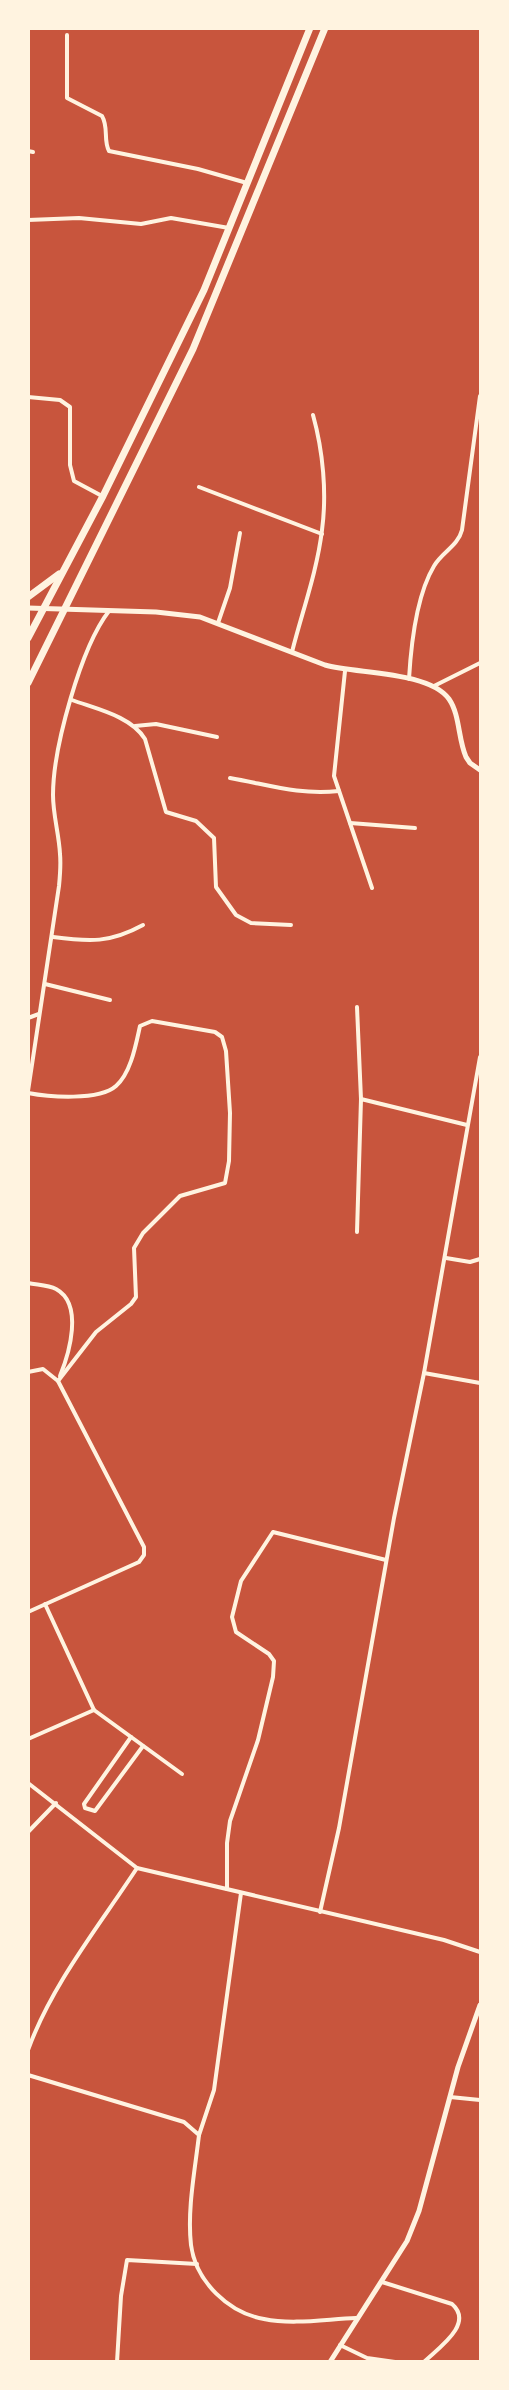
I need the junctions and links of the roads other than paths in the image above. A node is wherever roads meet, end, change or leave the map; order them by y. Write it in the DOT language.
graph roads {
  1 [pos="310,28"];
  2 [pos="325,28"];
  3 [pos="67,35"];
  4 [pos="248,183"];
  5 [pos="28,220"];
  6 [pos="230,228"];
  7 [pos="480,396"];
  8 [pos="28,397"];
  9 [pos="314,415"];
  10 [pos="199,487"];
  11 [pos="103,496"];
  12 [pos="240,533"];
  13 [pos="322,534"];
  14 [pos="63,570"];
  15 [pos="28,597"];
  16 [pos="28,608"];
  17 [pos="44,609"];
  18 [pos="66,609"];
  19 [pos="110,611"];
  20 [pos="218,622"];
  21 [pos="28,638"];
  22 [pos="292,654"];
  23 [pos="480,663"];
  24 [pos="345,671"];
  25 [pos="409,679"];
  26 [pos="28,683"];
  27 [pos="434,686"];
  28 [pos="72,700"];
  29 [pos="134,726"];
  30 [pos="217,737"];
  31 [pos="480,770"];
  32 [pos="230,778"];
  33 [pos="339,791"];
  34 [pos="350,823"];
  35 [pos="416,828"];
  36 [pos="372,888"];
  37 [pos="143,925"];
  38 [pos="291,925"];
  39 [pos="53,937"];
  40 [pos="45,984"];
  41 [pos="110,1000"];
  42 [pos="357,1007"];
  43 [pos="39,1014"];
  44 [pos="28,1018"];
  45 [pos="480,1057"];
  46 [pos="28,1092"];
  47 [pos="362,1099"];
  48 [pos="467,1125"];
  49 [pos="357,1232"];
  50 [pos="446,1258"];
  51 [pos="480,1259"];
  52 [pos="28,1283"];
  53 [pos="28,1372"];
  54 [pos="424,1373"];
  55 [pos="58,1381"];
  56 [pos="480,1383"];
  57 [pos="386,1560"];
  58 [pos="45,1604"];
  59 [pos="28,1612"];
  60 [pos="94,1710"];
  61 [pos="131,1737"];
  62 [pos="28,1739"];
  63 [pos="143,1746"];
  64 [pos="182,1774"];
  65 [pos="28,1783"];
  66 [pos="56,1803"];
  67 [pos="28,1832"];
  68 [pos="137,1868"];
  69 [pos="227,1889"];
  70 [pos="241,1893"];
  71 [pos="320,1912"];
  72 [pos="480,1952"];
  73 [pos="480,2006"];
  74 [pos="28,2050"];
  75 [pos="28,2075"];
  76 [pos="450,2097"];
  77 [pos="480,2100"];
  78 [pos="199,2135"];
  79 [pos="197,2264"];
  80 [pos="382,2282"];
  81 [pos="356,2318"];
  82 [pos="339,2344"];
  83 [pos="117,2361"];
  84 [pos="330,2361"];
  85 [pos="395,2361"];
  86 [pos="424,2361"];
  1 -- 4 [label="highway"];
  2 -- 18 [label="highway"];
  3 -- 4 [label="street"];
  4 -- 6 [label="highway"];
  5 -- 6 [label="street"];
  6 -- 11 [label="highway"];
  7 -- 25 [label="street"];
  8 -- 11 [label="street"];
  9 -- 13 [label="street"];
  10 -- 13 [label="street"];
  11 -- 14 [label="highway"];
  12 -- 20 [label="street"];
  13 -- 22 [label="street"];
  14 -- 15 [label="highway"];
  14 -- 17 [label="highway"];
  16 -- 17 [label="street"];
  17 -- 18 [label="street"];
  17 -- 21 [label="highway"];
  18 -- 19 [label="street"];
  18 -- 26 [label="highway"];
  19 -- 20 [label="street"];
  19 -- 28 [label="street"];
  20 -- 22 [label="street"];
  22 -- 24 [label="street"];
  23 -- 27 [label="street"];
  24 -- 25 [label="street"];
  24 -- 33 [label="street"];
  25 -- 27 [label="street"];
  27 -- 31 [label="street"];
  28 -- 29 [label="street"];
  28 -- 39 [label="street"];
  29 -- 30 [label="street"];
  29 -- 38 [label="street"];
  32 -- 33 [label="street"];
  33 -- 34 [label="street"];
  34 -- 35 [label="street"];
  34 -- 36 [label="street"];
  37 -- 39 [label="street"];
  39 -- 40 [label="street"];
  40 -- 41 [label="street"];
  40 -- 43 [label="street"];
  42 -- 47 [label="street"];
  43 -- 44 [label="street"];
  43 -- 46 [label="street"];
  45 -- 48 [label="street"];
  46 -- 55 [label="street"];
  47 -- 48 [label="street"];
  47 -- 49 [label="street"];
  48 -- 50 [label="street"];
  50 -- 51 [label="street"];
  50 -- 54 [label="street"];
  52 -- 55 [label="street"];
  53 -- 55 [label="street"];
  54 -- 56 [label="street"];
  54 -- 57 [label="street"];
  55 -- 58 [label="street"];
  57 -- 69 [label="street"];
  57 -- 71 [label="street"];
  58 -- 59 [label="street"];
  58 -- 60 [label="street"];
  60 -- 61 [label="street"];
  60 -- 62 [label="street"];
  61 -- 63 [label="street"];
  61 -- 63 [label="street"];
  63 -- 64 [label="street"];
  65 -- 66 [label="street"];
  66 -- 67 [label="street"];
  66 -- 68 [label="street"];
  68 -- 69 [label="street"];
  68 -- 74 [label="street"];
  69 -- 70 [label="street"];
  70 -- 71 [label="street"];
  70 -- 78 [label="street"];
  71 -- 72 [label="street"];
  73 -- 76 [label="street"];
  75 -- 78 [label="street"];
  76 -- 77 [label="street"];
  76 -- 80 [label="street"];
  78 -- 79 [label="street"];
  79 -- 81 [label="street"];
  79 -- 83 [label="street"];
  80 -- 81 [label="street"];
  80 -- 86 [label="street"];
  81 -- 82 [label="street"];
  82 -- 84 [label="street"];
  82 -- 85 [label="street"];
}
